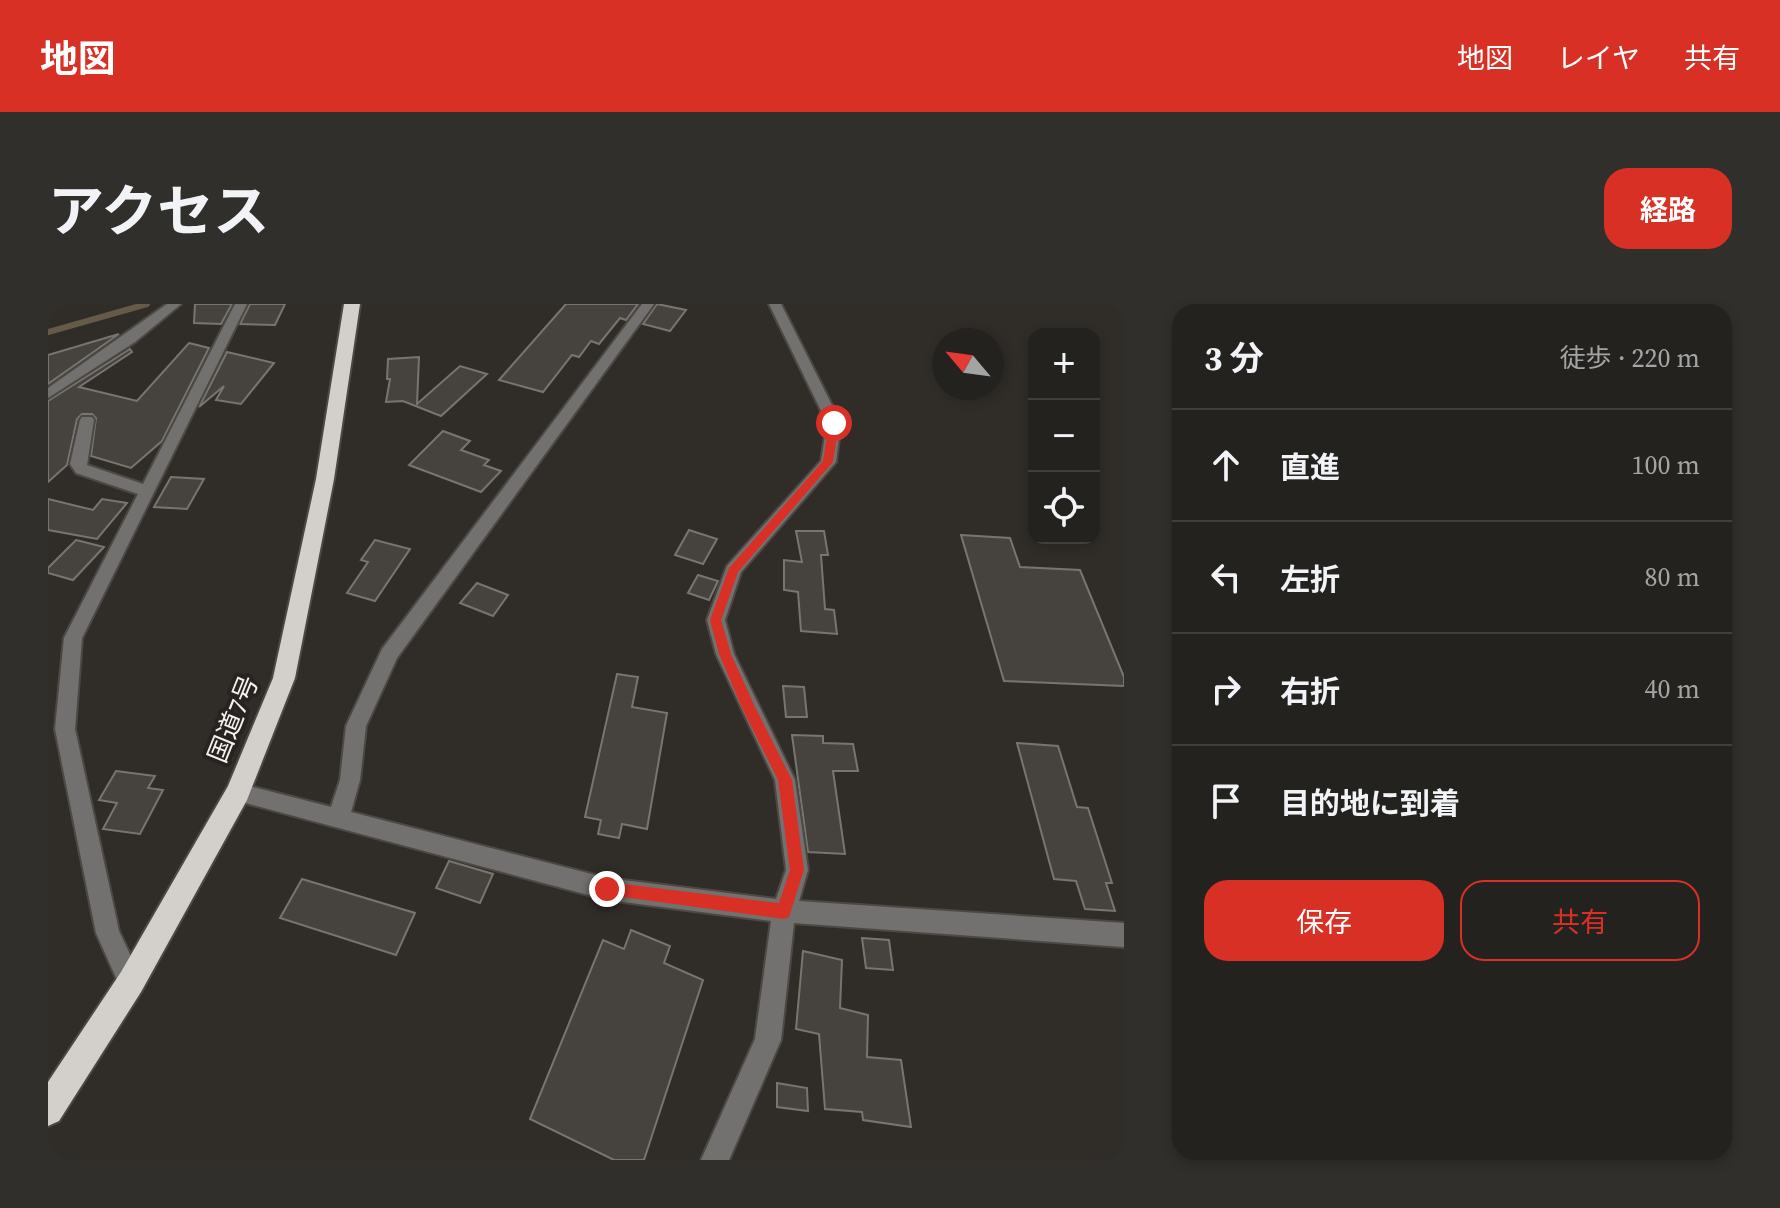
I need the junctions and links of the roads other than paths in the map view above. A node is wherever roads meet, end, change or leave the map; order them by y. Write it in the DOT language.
graph roads {
  1 [pos="175,304"];
  2 [pos="241,304"];
  3 [pos="352,304"];
  4 [pos="648,304"];
  5 [pos="775,304"];
  6 [pos="48,394"];
  7 [pos="87,420"];
  8 [pos="146,491"];
  9 [pos="238,792"];
  10 [pos="338,818"];
  11 [pos="784,911"];
  12 [pos="1124,935"];
  13 [pos="131,982"];
  14 [pos="48,1110"];
  15 [pos="715,1160"];
  1 -- 6 [label="street"];
  2 -- 8 [label="street"];
  3 -- 9 [label="highway, 国道7号"];
  4 -- 10 [label="street"];
  5 -- 11 [label="street"];
  7 -- 8 [label="street"];
  8 -- 13 [label="street"];
  9 -- 10 [label="street"];
  9 -- 13 [label="highway, 国道7号"];
  10 -- 11 [label="street"];
  11 -- 12 [label="street"];
  11 -- 15 [label="street"];
  13 -- 14 [label="highway, 国道7号"];
}
